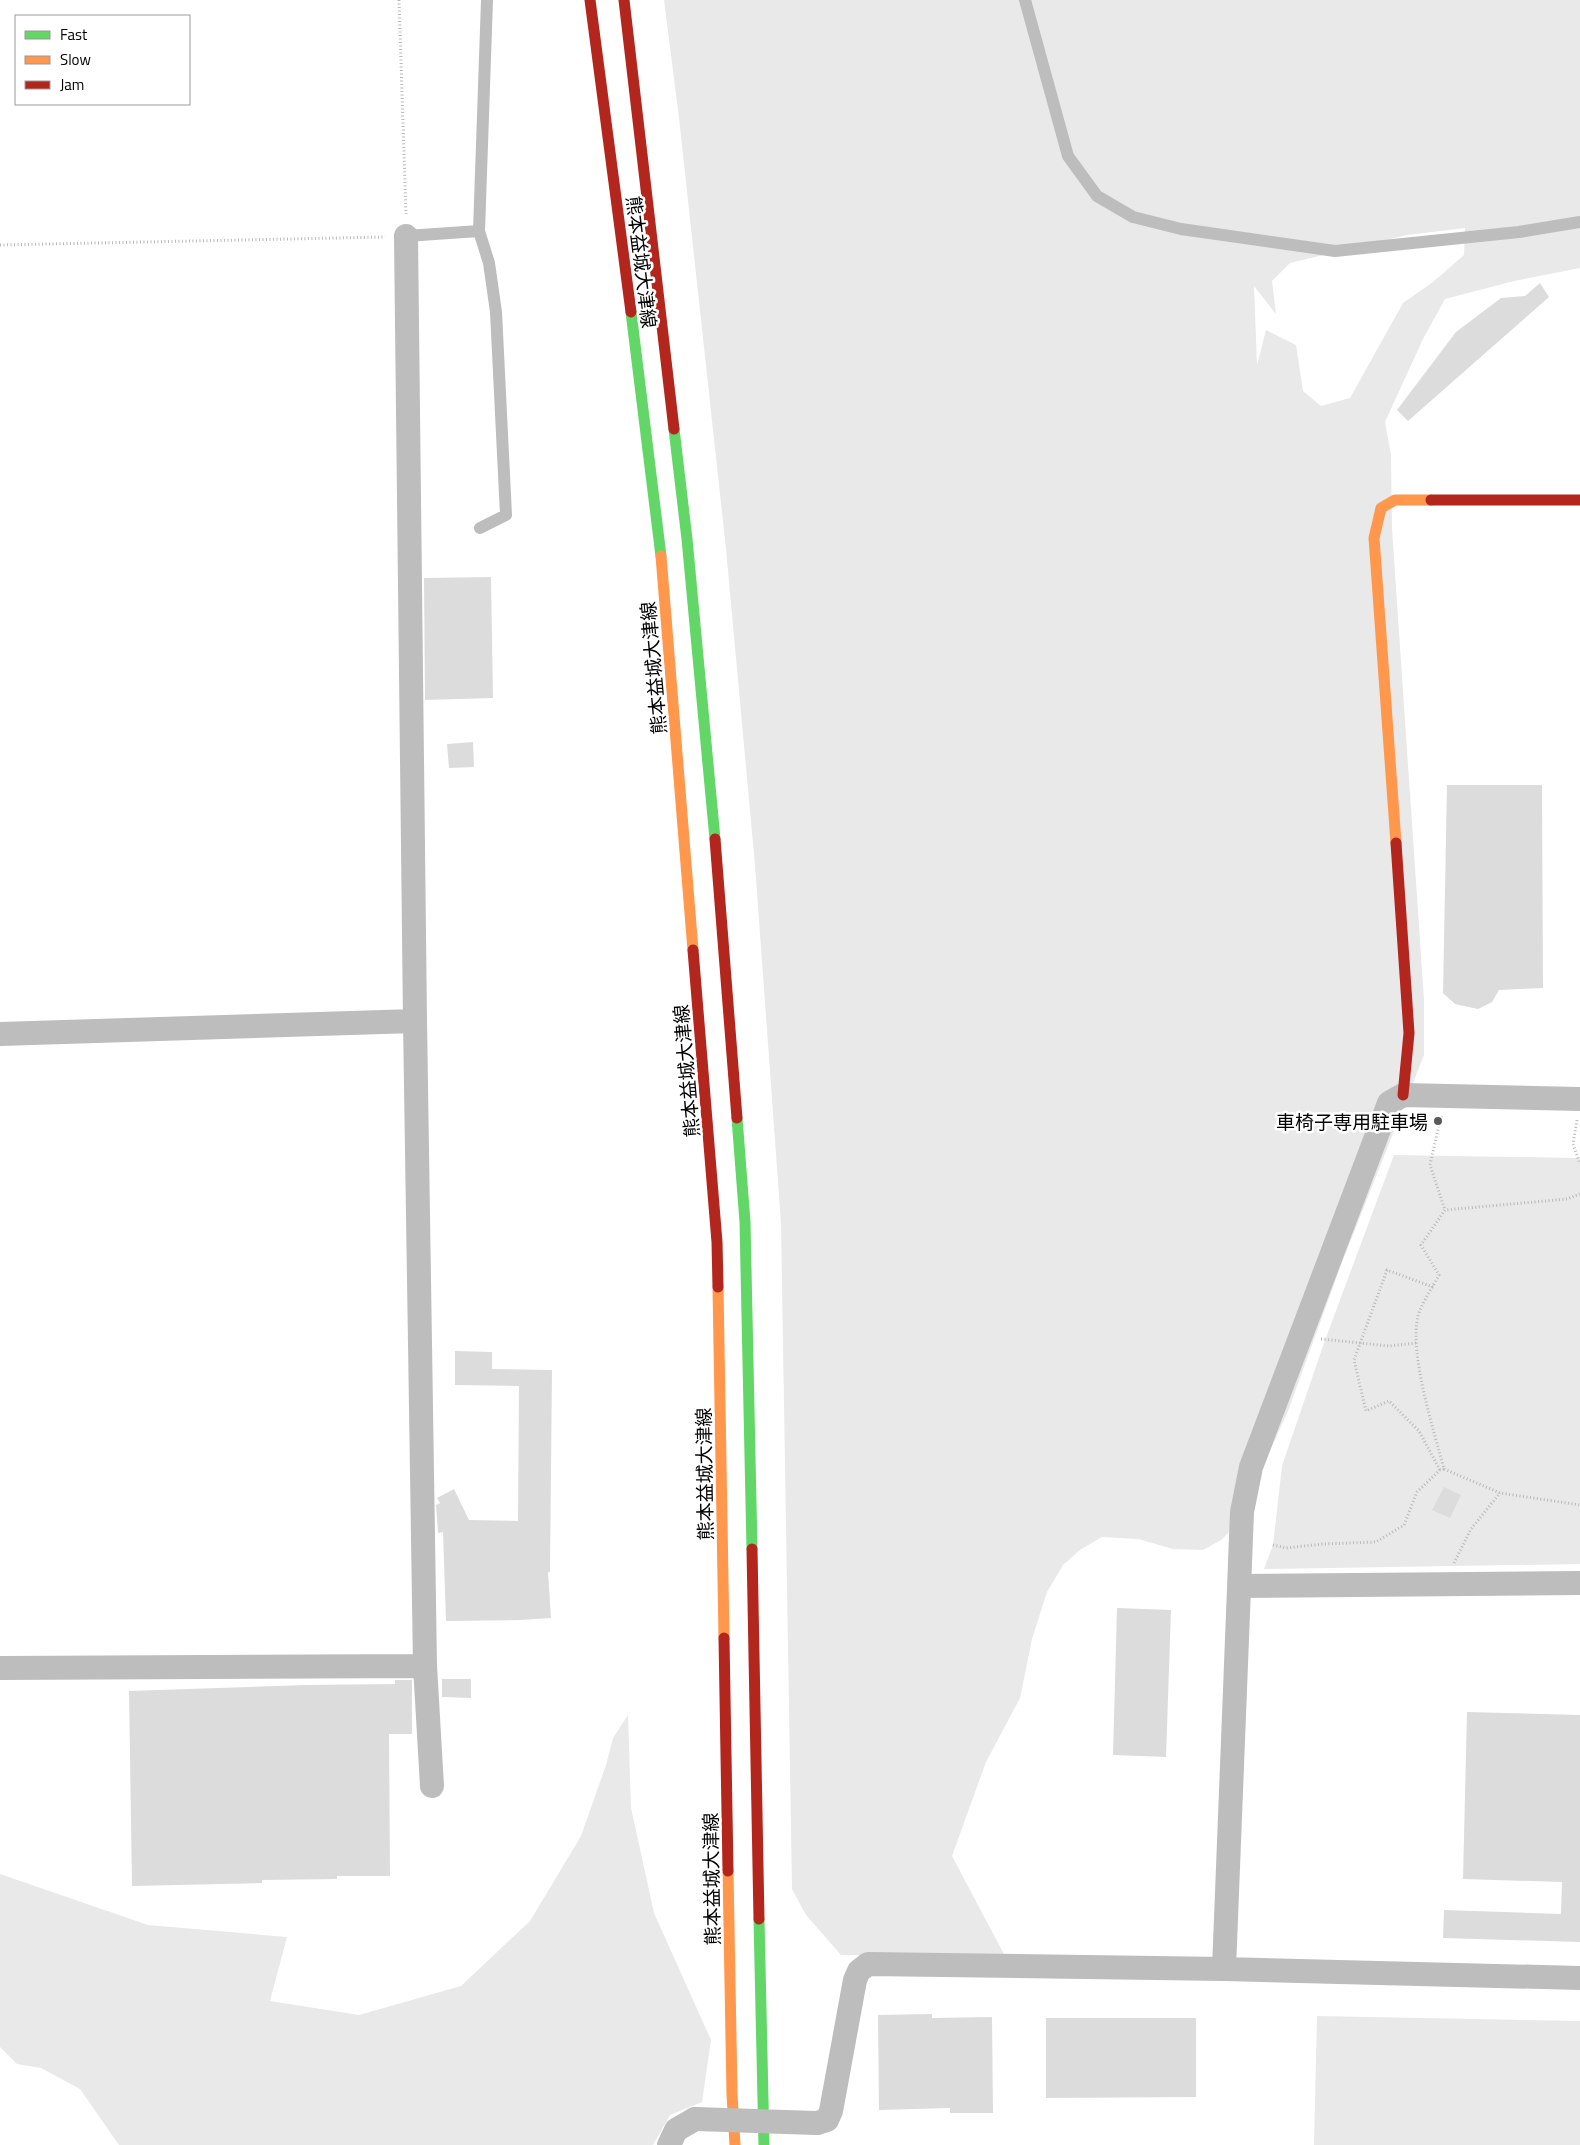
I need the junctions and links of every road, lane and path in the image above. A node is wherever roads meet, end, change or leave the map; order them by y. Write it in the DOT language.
graph roads {
  1 [pos="399,0"];
  2 [pos="487,0"];
  3 [pos="590,0"];
  4 [pos="624,0"];
  5 [pos="1025,0"];
  6 [pos="1580,222"];
  7 [pos="479,231"];
  8 [pos="406,236"];
  9 [pos="0,245"];
  10 [pos="1580,500"];
  11 [pos="480,528"];
  12 [pos="415,1021"];
  13 [pos="0,1034"];
  14 [pos="1403,1094"];
  15 [pos="1579,1106"];
  16 [pos="1442,1111"];
  17 [pos="1580,1164"];
  18 [pos="1580,1194"];
  19 [pos="1445,1210"];
  20 [pos="1433,1287"];
  21 [pos="1318,1339"];
  22 [pos="1417,1343"];
  23 [pos="1360,1344"];
  24 [pos="1444,1468"];
  25 [pos="1440,1470"];
  26 [pos="1500,1493"];
  27 [pos="1580,1505"];
  28 [pos="1273,1545"];
  29 [pos="1452,1566"];
  30 [pos="1580,1583"];
  31 [pos="1240,1586"];
  32 [pos="425,1666"];
  33 [pos="0,1668"];
  34 [pos="432,1786"];
  35 [pos="1224,1969"];
  36 [pos="1580,1978"];
  37 [pos="670,2145"];
  38 [pos="735,2145"];
  39 [pos="764,2145"];
  1 -- 8 [label="path"];
  2 -- 7 [label="lane"];
  3 -- 38 [label="main road, 熊本益城大津線"];
  4 -- 39 [label="main road, 熊本益城大津線"];
  5 -- 6 [label="lane"];
  7 -- 8 [label="lane"];
  7 -- 11 [label="lane"];
  8 -- 9 [label="path"];
  8 -- 12 [label="street"];
  10 -- 14 [label="main road"];
  12 -- 13 [label="street"];
  12 -- 32 [label="street"];
  14 -- 15 [label="street"];
  14 -- 31 [label="street"];
  15 -- 17 [label="path"];
  16 -- 19 [label="path"];
  18 -- 19 [label="path"];
  19 -- 20 [label="path"];
  20 -- 22 [label="path"];
  20 -- 23 [label="path"];
  21 -- 23 [label="path"];
  22 -- 23 [label="path"];
  22 -- 24 [label="path"];
  23 -- 25 [label="path"];
  24 -- 25 [label="path"];
  24 -- 26 [label="path"];
  25 -- 28 [label="path"];
  26 -- 27 [label="path"];
  26 -- 29 [label="path"];
  30 -- 31 [label="street"];
  31 -- 35 [label="street"];
  32 -- 33 [label="street"];
  32 -- 34 [label="street"];
  35 -- 36 [label="street"];
  35 -- 37 [label="street, bridge"];
}
